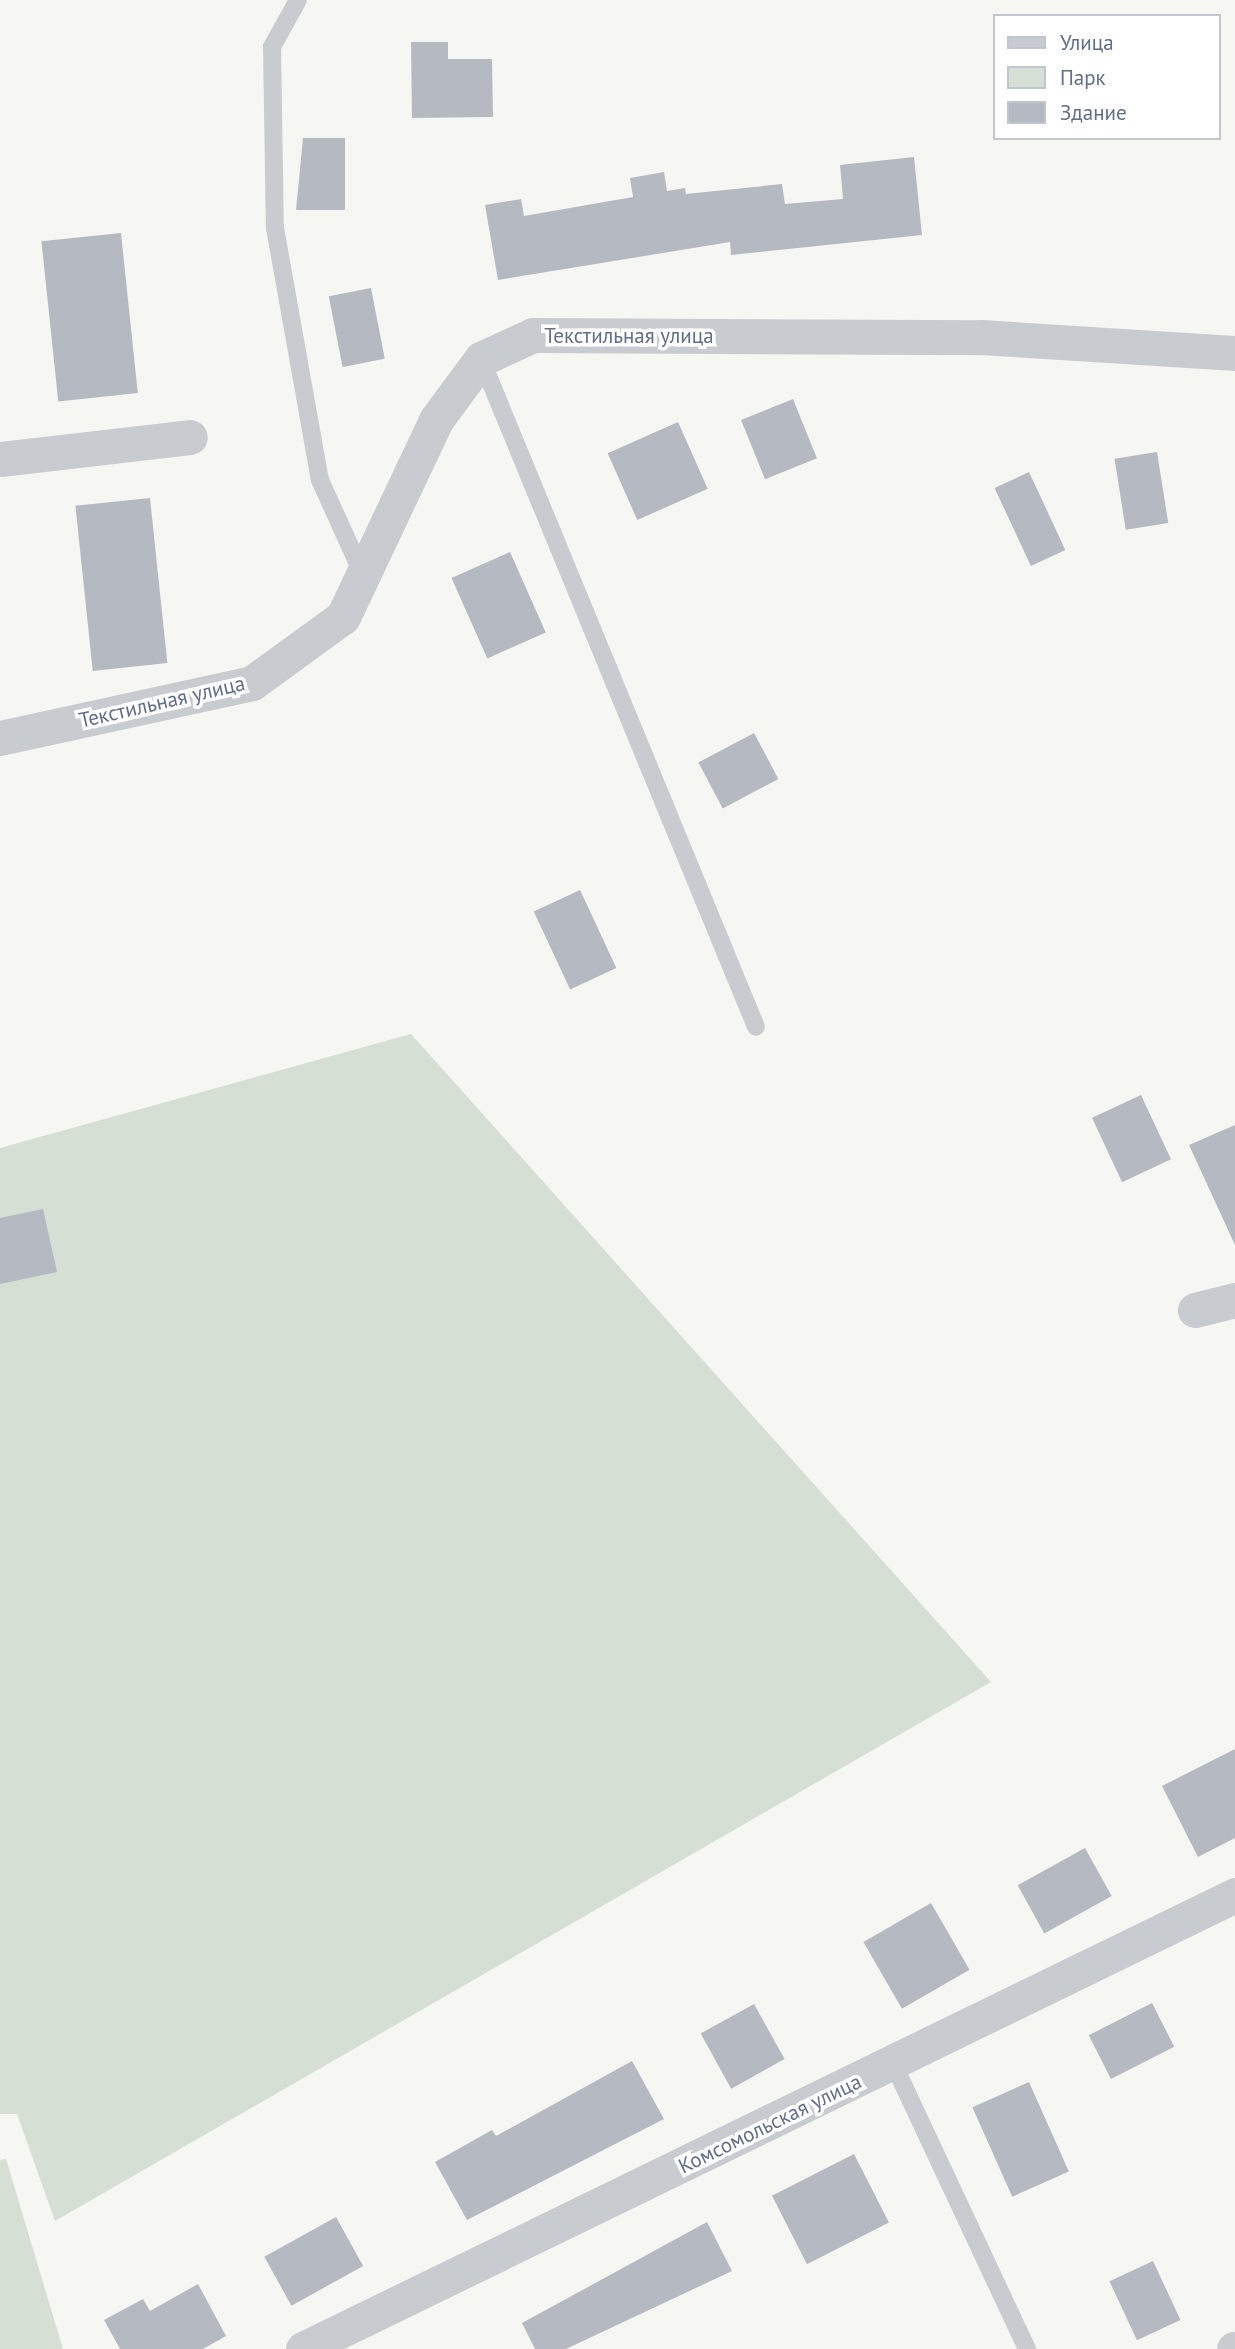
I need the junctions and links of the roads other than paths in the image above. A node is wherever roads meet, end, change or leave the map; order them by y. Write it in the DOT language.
graph roads {
  1 [pos="298,0"];
  2 [pos="1235,353"];
  3 [pos="481,359"];
  4 [pos="190,437"];
  5 [pos="0,459"];
  6 [pos="363,575"];
  7 [pos="0,738"];
  8 [pos="756,1027"];
  9 [pos="1235,1300"];
  10 [pos="1195,1310"];
  11 [pos="1235,1895"];
  12 [pos="894,2065"];
  13 [pos="303,2349"];
  14 [pos="1027,2349"];
  1 -- 6 [label="lane"];
  2 -- 3 [label="street, Текстильная улица"];
  3 -- 6 [label="street, Текстильная улица"];
  3 -- 8 [label="lane"];
  4 -- 5 [label="street"];
  6 -- 7 [label="street, Текстильная улица"];
  9 -- 10 [label="street"];
  11 -- 12 [label="street, Комсомольская улица"];
  12 -- 13 [label="street, Комсомольская улица"];
  12 -- 14 [label="lane"];
}
